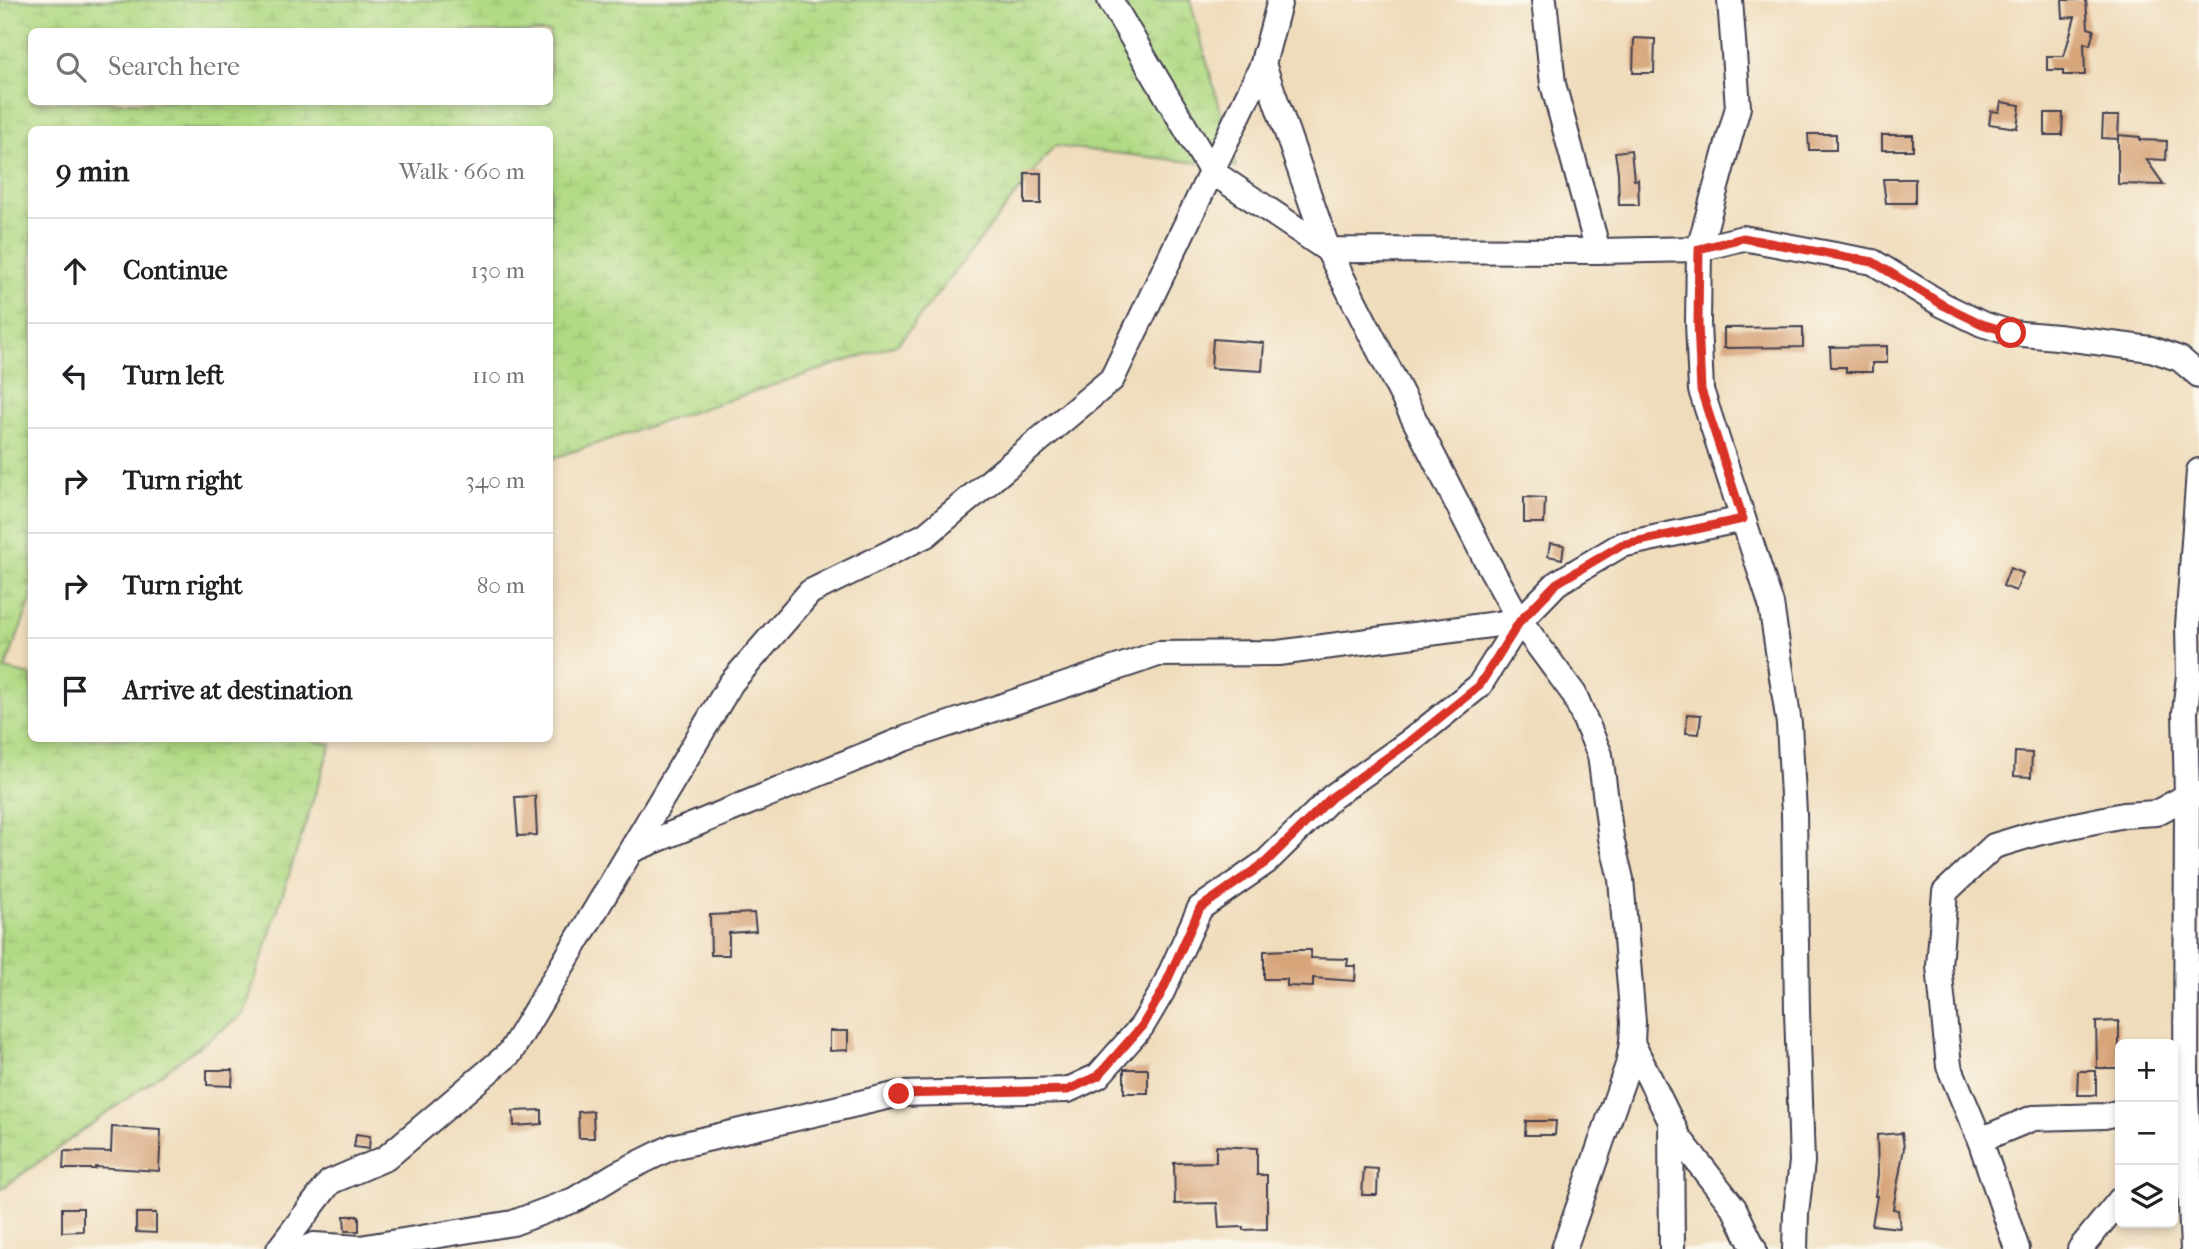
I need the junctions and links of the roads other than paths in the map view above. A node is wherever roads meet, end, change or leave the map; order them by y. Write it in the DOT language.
graph roads {
  1 [pos="1110,0"];
  2 [pos="1281,0"];
  3 [pos="1544,0"];
  4 [pos="1730,0"];
  5 [pos="1263,64"];
  6 [pos="1211,171"];
  7 [pos="1699,249"];
  8 [pos="1328,250"];
  9 [pos="1598,251"];
  10 [pos="2199,375"];
  11 [pos="2199,471"];
  12 [pos="1743,519"];
  13 [pos="1520,621"];
  14 [pos="2193,703"];
  15 [pos="2193,795"];
  16 [pos="632,850"];
  17 [pos="1632,1042"];
  18 [pos="2179,1096"];
  19 [pos="2115,1113"];
  20 [pos="1671,1122"];
  21 [pos="1980,1140"];
  22 [pos="2115,1206"];
  23 [pos="279,1249"];
  24 [pos="304,1249"];
  25 [pos="1564,1249"];
  26 [pos="1672,1249"];
  27 [pos="1754,1249"];
  28 [pos="1795,1249"];
  29 [pos="2017,1249"];
  30 [pos="2080,1249"];
  31 [pos="2193,1249"];
  1 -- 6 [label="street"];
  2 -- 5 [label="street"];
  3 -- 9 [label="street"];
  4 -- 7 [label="street"];
  5 -- 6 [label="street"];
  5 -- 8 [label="street"];
  6 -- 8 [label="street"];
  6 -- 16 [label="street"];
  7 -- 9 [label="street"];
  7 -- 10 [label="street"];
  7 -- 12 [label="street"];
  8 -- 9 [label="street"];
  8 -- 13 [label="street"];
  11 -- 14 [label="street"];
  12 -- 13 [label="street"];
  12 -- 28 [label="street"];
  13 -- 16 [label="street"];
  13 -- 17 [label="street"];
  13 -- 24 [label="street"];
  14 -- 15 [label="street"];
  15 -- 18 [label="street"];
  15 -- 21 [label="street"];
  16 -- 23 [label="street"];
  17 -- 20 [label="street"];
  17 -- 25 [label="street"];
  18 -- 31 [label="street"];
  19 -- 21 [label="street"];
  20 -- 26 [label="street"];
  20 -- 27 [label="street"];
  21 -- 29 [label="street"];
  22 -- 30 [label="street"];
}
